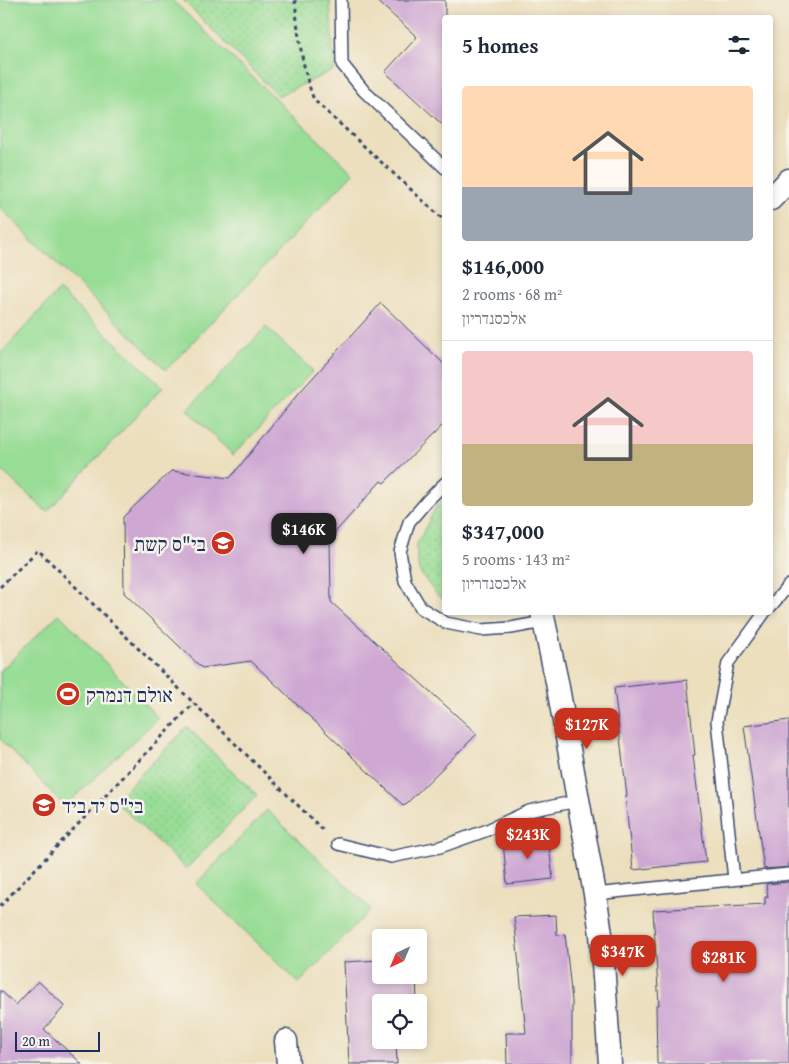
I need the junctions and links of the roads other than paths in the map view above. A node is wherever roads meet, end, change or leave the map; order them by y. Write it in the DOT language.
graph roads {
  1 [pos="342,0"];
  2 [pos="442,165"];
  3 [pos="789,180"];
  4 [pos="773,197"];
  5 [pos="442,486"];
  6 [pos="789,586"];
  7 [pos="773,604"];
  8 [pos="763,615"];
  9 [pos="542,617"];
  10 [pos="577,801"];
  11 [pos="338,844"];
  12 [pos="789,874"];
  13 [pos="734,879"];
  14 [pos="596,894"];
  15 [pos="286,1041"];
  16 [pos="288,1064"];
  17 [pos="610,1064"];
  1 -- 2 [label="lane"];
  3 -- 4 [label="street"];
  5 -- 9 [label="lane"];
  6 -- 7 [label="lane"];
  8 -- 13 [label="lane"];
  9 -- 10 [label="street"];
  10 -- 11 [label="lane"];
  10 -- 14 [label="street"];
  12 -- 13 [label="lane"];
  13 -- 14 [label="lane"];
  14 -- 17 [label="street"];
  15 -- 16 [label="street"];
}
